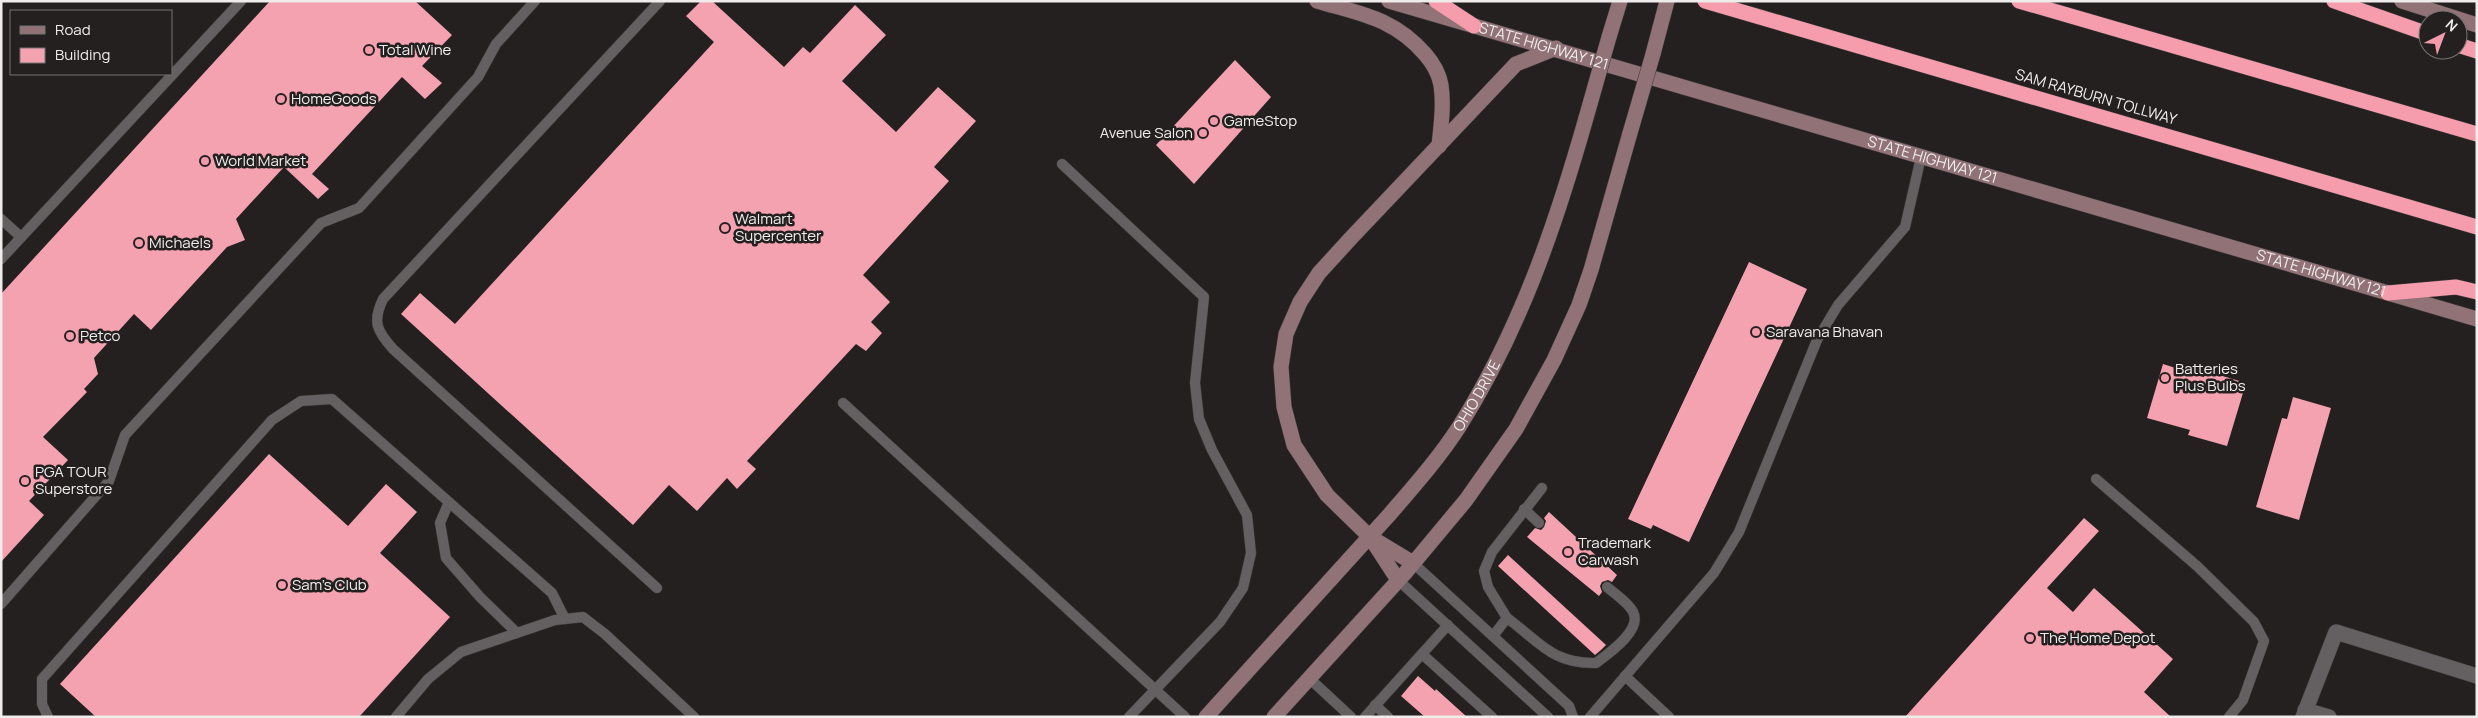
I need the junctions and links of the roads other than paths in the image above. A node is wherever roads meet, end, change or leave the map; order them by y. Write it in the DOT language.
graph roads {
  1 [pos="241,1"];
  2 [pos="535,1"];
  3 [pos="660,1"];
  4 [pos="1317,1"];
  5 [pos="1389,1"];
  6 [pos="1436,1"];
  7 [pos="1620,1"];
  8 [pos="1667,1"];
  9 [pos="1705,1"];
  10 [pos="2019,1"];
  11 [pos="2334,1"];
  12 [pos="2402,1"];
  13 [pos="2477,25"];
  14 [pos="1474,26"];
  15 [pos="2418,30"];
  16 [pos="1556,48"];
  17 [pos="2477,134"];
  18 [pos="1439,146"];
  19 [pos="1921,157"];
  20 [pos="1062,164"];
  21 [pos="1,219"];
  22 [pos="2477,227"];
  23 [pos="21,237"];
  24 [pos="1,259"];
  25 [pos="2477,292"];
  26 [pos="2388,293"];
  27 [pos="2477,319"];
  28 [pos="843,403"];
  29 [pos="2096,479"];
  30 [pos="1542,488"];
  31 [pos="449,502"];
  32 [pos="1524,509"];
  33 [pos="1539,523"];
  34 [pos="1370,537"];
  35 [pos="1413,563"];
  36 [pos="1398,580"];
  37 [pos="1607,587"];
  38 [pos="657,588"];
  39 [pos="1,604"];
  40 [pos="1507,618"];
  41 [pos="565,619"];
  42 [pos="1448,626"];
  43 [pos="517,633"];
  44 [pos="1493,636"];
  45 [pos="1422,654"];
  46 [pos="1625,676"];
  47 [pos="2477,676"];
  48 [pos="1309,678"];
  49 [pos="1155,689"];
  50 [pos="1375,705"];
  51 [pos="2304,713"];
  52 [pos="48,717"];
  53 [pos="396,717"];
  54 [pos="694,717"];
  55 [pos="1129,717"];
  56 [pos="1186,717"];
  57 [pos="1206,717"];
  58 [pos="1274,717"];
  59 [pos="1351,717"];
  60 [pos="1365,717"];
  61 [pos="1388,717"];
  62 [pos="1492,717"];
  63 [pos="1548,717"];
  64 [pos="1573,717"];
  65 [pos="1590,717"];
  66 [pos="1669,717"];
  67 [pos="2229,717"];
  68 [pos="2329,717"];
  1 -- 23 [label="lane"];
  2 -- 39 [label="lane"];
  3 -- 38 [label="lane"];
  4 -- 18 [label="main road"];
  5 -- 14 [label="main road, STATE HIGHWAY 121"];
  6 -- 14 [label="highway"];
  7 -- 34 [label="main road, OHIO DRIVE, bridge"];
  8 -- 35 [label="main road, bridge"];
  9 -- 22 [label="highway, SAM RAYBURN TOLLWAY"];
  10 -- 17 [label="highway"];
  11 -- 15 [label="highway"];
  12 -- 13 [label="main road"];
  14 -- 16 [label="main road, STATE HIGHWAY 121"];
  16 -- 18 [label="main road"];
  16 -- 19 [label="main road, STATE HIGHWAY 121"];
  18 -- 34 [label="main road"];
  19 -- 26 [label="main road, STATE HIGHWAY 121"];
  19 -- 46 [label="lane"];
  20 -- 49 [label="lane"];
  21 -- 23 [label="lane"];
  23 -- 24 [label="lane"];
  25 -- 26 [label="highway"];
  26 -- 27 [label="main road, STATE HIGHWAY 121"];
  28 -- 49 [label="lane"];
  29 -- 67 [label="lane"];
  30 -- 32 [label="lane"];
  31 -- 41 [label="lane"];
  31 -- 43 [label="lane"];
  31 -- 52 [label="lane"];
  32 -- 33 [label="lane"];
  32 -- 40 [label="lane"];
  34 -- 35 [label="main road"];
  34 -- 36 [label="main road"];
  34 -- 57 [label="main road, OHIO DRIVE"];
  35 -- 36 [label="main road"];
  35 -- 44 [label="lane"];
  36 -- 42 [label="lane"];
  36 -- 48 [label="main road"];
  37 -- 40 [label="lane"];
  40 -- 44 [label="lane"];
  41 -- 43 [label="lane"];
  41 -- 54 [label="lane"];
  42 -- 45 [label="lane"];
  42 -- 63 [label="lane"];
  43 -- 53 [label="lane"];
  44 -- 64 [label="lane"];
  45 -- 50 [label="lane"];
  45 -- 62 [label="lane"];
  46 -- 65 [label="lane"];
  46 -- 66 [label="lane"];
  47 -- 51 [label="street"];
  48 -- 58 [label="main road"];
  48 -- 59 [label="lane"];
  49 -- 55 [label="lane"];
  49 -- 56 [label="lane"];
  50 -- 60 [label="lane"];
  50 -- 61 [label="lane"];
  51 -- 68 [label="street"];
}
